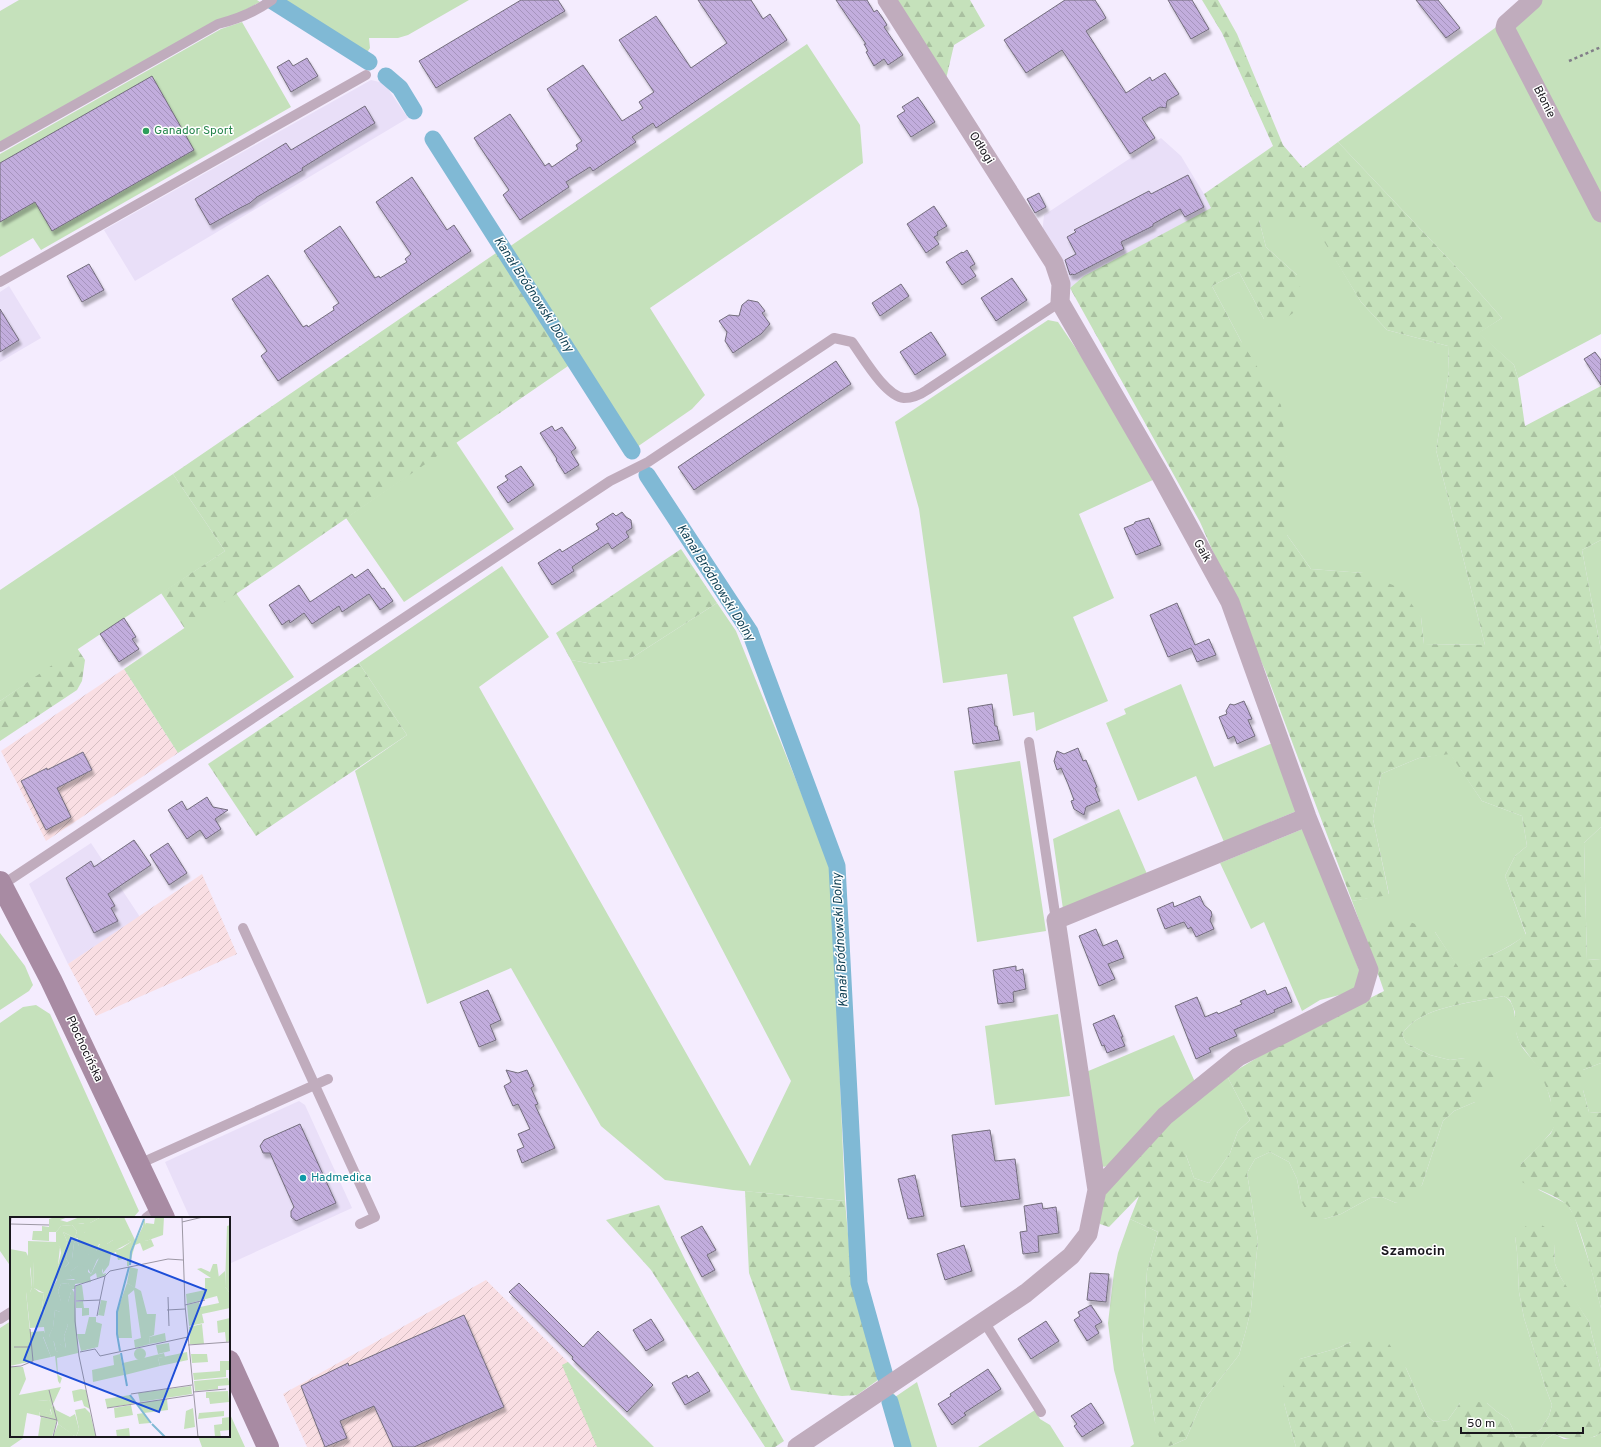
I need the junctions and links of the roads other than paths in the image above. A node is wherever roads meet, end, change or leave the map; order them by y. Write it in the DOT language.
graph roads {
  1 [pos="272,0"];
  2 [pos="887,0"];
  3 [pos="1533,0"];
  4 [pos="366,75"];
  5 [pos="0,147"];
  6 [pos="1601,213"];
  7 [pos="0,282"];
  8 [pos="1060,302"];
  9 [pos="1029,742"];
  10 [pos="1307,817"];
  11 [pos="1,884"];
  12 [pos="1056,920"];
  13 [pos="243,928"];
  14 [pos="328,1079"];
  15 [pos="314,1085"];
  16 [pos="139,1164"];
  17 [pos="1097,1190"];
  18 [pos="157,1214"];
  19 [pos="360,1224"];
  20 [pos="10,1313"];
  21 [pos="0,1319"];
  22 [pos="983,1320"];
  23 [pos="230,1363"];
  24 [pos="1041,1412"];
  25 [pos="268,1447"];
  26 [pos="797,1447"];
  1 -- 5 [label="lane"];
  2 -- 8 [label="street, Odłogi"];
  3 -- 6 [label="street, Błonie"];
  4 -- 7 [label="lane"];
  8 -- 10 [label="street, Gaik"];
  8 -- 11 [label="lane"];
  9 -- 12 [label="lane"];
  10 -- 12 [label="street"];
  10 -- 17 [label="street, Gaik"];
  11 -- 16 [label="main road, Płochocińska"];
  12 -- 17 [label="street"];
  13 -- 15 [label="lane"];
  14 -- 15 [label="lane"];
  15 -- 16 [label="lane"];
  15 -- 19 [label="lane"];
  16 -- 18 [label="main road, Płochocińska"];
  17 -- 22 [label="street"];
  20 -- 21 [label="lane"];
  22 -- 24 [label="lane"];
  22 -- 26 [label="street"];
  23 -- 25 [label="main road"];
}
